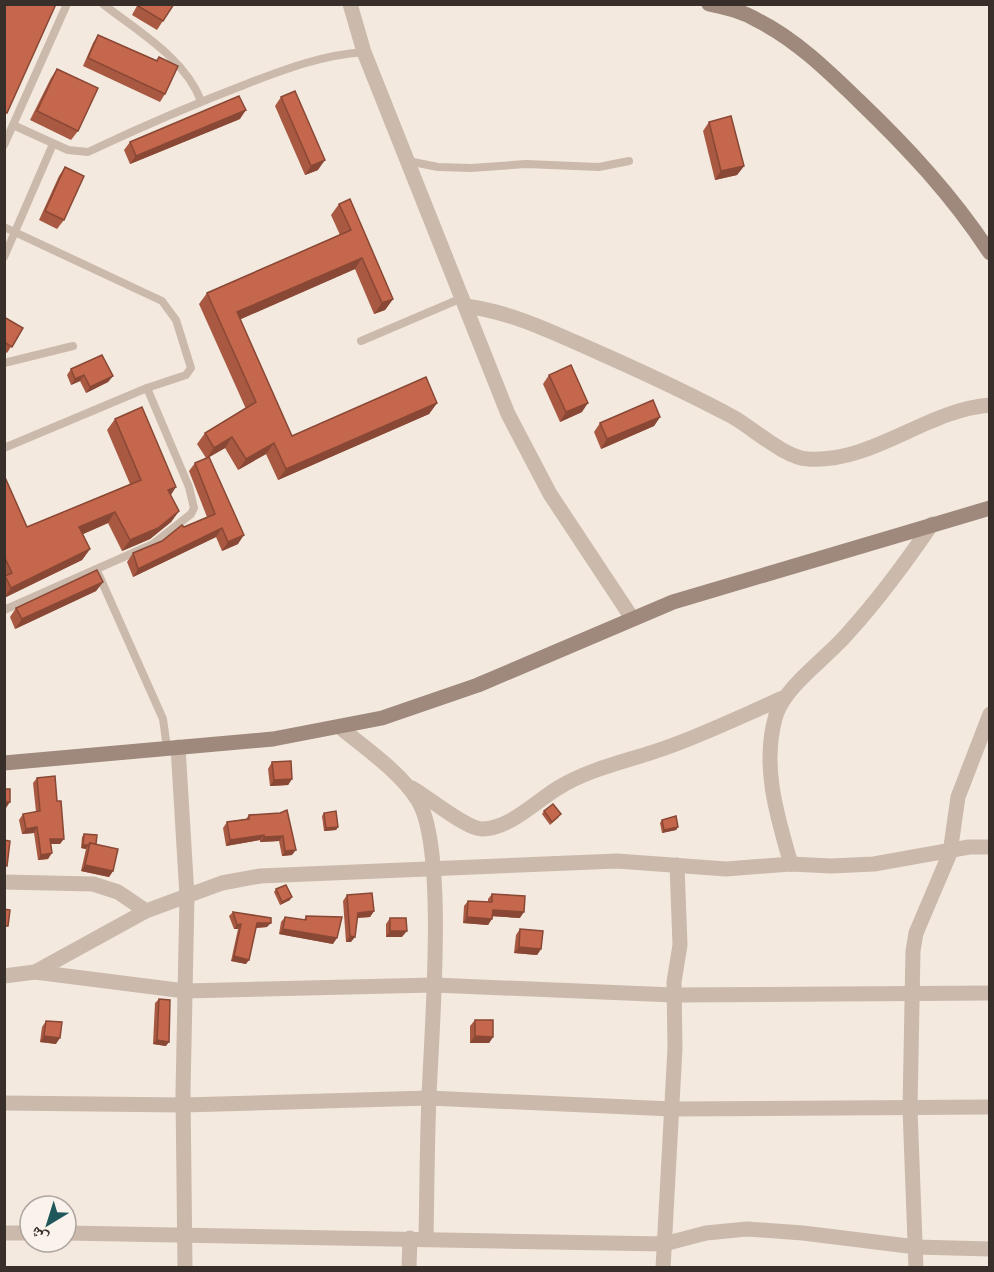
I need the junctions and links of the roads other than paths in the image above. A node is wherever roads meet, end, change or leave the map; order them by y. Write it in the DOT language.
graph roads {
  1 [pos="67,4"];
  2 [pos="103,4"];
  3 [pos="350,4"];
  4 [pos="709,4"];
  5 [pos="364,52"];
  6 [pos="201,100"];
  7 [pos="13,125"];
  8 [pos="53,144"];
  9 [pos="4,145"];
  10 [pos="408,161"];
  11 [pos="629,161"];
  12 [pos="4,227"];
  13 [pos="16,233"];
  14 [pos="990,253"];
  15 [pos="4,257"];
  16 [pos="464,302"];
  17 [pos="362,340"];
  18 [pos="73,346"];
  19 [pos="4,363"];
  20 [pos="147,388"];
  21 [pos="990,405"];
  22 [pos="4,448"];
  23 [pos="990,508"];
  24 [pos="932,524"];
  25 [pos="96,569"];
  26 [pos="4,610"];
  27 [pos="632,618"];
  28 [pos="783,698"];
  29 [pos="990,714"];
  30 [pos="341,728"];
  31 [pos="172,748"];
  32 [pos="4,764"];
  33 [pos="404,783"];
  34 [pos="990,847"];
  35 [pos="950,853"];
  36 [pos="791,864"];
  37 [pos="677,865"];
  38 [pos="434,869"];
  39 [pos="4,882"];
  40 [pos="187,896"];
  41 [pos="146,911"];
  42 [pos="35,972"];
  43 [pos="4,976"];
  44 [pos="434,985"];
  45 [pos="185,991"];
  46 [pos="990,993"];
  47 [pos="912,994"];
  48 [pos="673,995"];
  49 [pos="429,1098"];
  50 [pos="4,1103"];
  51 [pos="183,1105"];
  52 [pos="990,1107"];
  53 [pos="910,1108"];
  54 [pos="672,1109"];
  55 [pos="78,1233"];
  56 [pos="185,1234"];
  57 [pos="410,1238"];
  58 [pos="426,1238"];
  59 [pos="664,1244"];
  60 [pos="916,1248"];
  61 [pos="990,1249"];
  62 [pos="186,1268"];
  63 [pos="410,1268"];
  64 [pos="663,1268"];
  65 [pos="916,1268"];
  1 -- 7 [label="lane"];
  2 -- 6 [label="lane"];
  3 -- 5 [label="street"];
  4 -- 14 [label="main road"];
  5 -- 6 [label="lane"];
  5 -- 10 [label="street"];
  6 -- 8 [label="lane"];
  7 -- 8 [label="lane"];
  7 -- 9 [label="lane"];
  8 -- 13 [label="lane"];
  10 -- 11 [label="lane"];
  10 -- 16 [label="street"];
  12 -- 13 [label="lane"];
  13 -- 15 [label="lane"];
  13 -- 20 [label="lane"];
  16 -- 17 [label="lane"];
  16 -- 21 [label="street"];
  16 -- 27 [label="street"];
  18 -- 19 [label="lane"];
  20 -- 22 [label="lane"];
  20 -- 25 [label="lane"];
  23 -- 24 [label="main road"];
  24 -- 27 [label="main road"];
  24 -- 28 [label="street"];
  25 -- 26 [label="lane"];
  25 -- 31 [label="lane"];
  27 -- 30 [label="main road"];
  28 -- 33 [label="street"];
  28 -- 36 [label="street"];
  29 -- 35 [label="street"];
  30 -- 31 [label="main road"];
  30 -- 33 [label="street"];
  31 -- 32 [label="main road"];
  31 -- 40 [label="street"];
  33 -- 38 [label="street"];
  34 -- 35 [label="street"];
  35 -- 36 [label="street"];
  35 -- 47 [label="street"];
  36 -- 37 [label="street"];
  37 -- 38 [label="street"];
  37 -- 48 [label="street"];
  38 -- 40 [label="street"];
  38 -- 44 [label="street"];
  39 -- 41 [label="street"];
  40 -- 41 [label="street"];
  40 -- 45 [label="street"];
  41 -- 42 [label="street"];
  42 -- 43 [label="street"];
  42 -- 45 [label="street"];
  44 -- 45 [label="street"];
  44 -- 48 [label="street"];
  44 -- 49 [label="street"];
  45 -- 51 [label="street"];
  46 -- 47 [label="street"];
  47 -- 48 [label="street"];
  47 -- 53 [label="street"];
  48 -- 54 [label="street"];
  49 -- 51 [label="street"];
  49 -- 54 [label="street"];
  49 -- 58 [label="street"];
  50 -- 51 [label="street"];
  51 -- 56 [label="street"];
  52 -- 53 [label="street"];
  53 -- 54 [label="street"];
  53 -- 60 [label="street"];
  54 -- 59 [label="street"];
  55 -- 56 [label="street"];
  56 -- 57 [label="street"];
  56 -- 62 [label="street"];
  57 -- 58 [label="street"];
  57 -- 63 [label="street"];
  58 -- 59 [label="street"];
  59 -- 60 [label="street"];
  59 -- 64 [label="street"];
  60 -- 61 [label="street"];
  60 -- 65 [label="street"];
}
